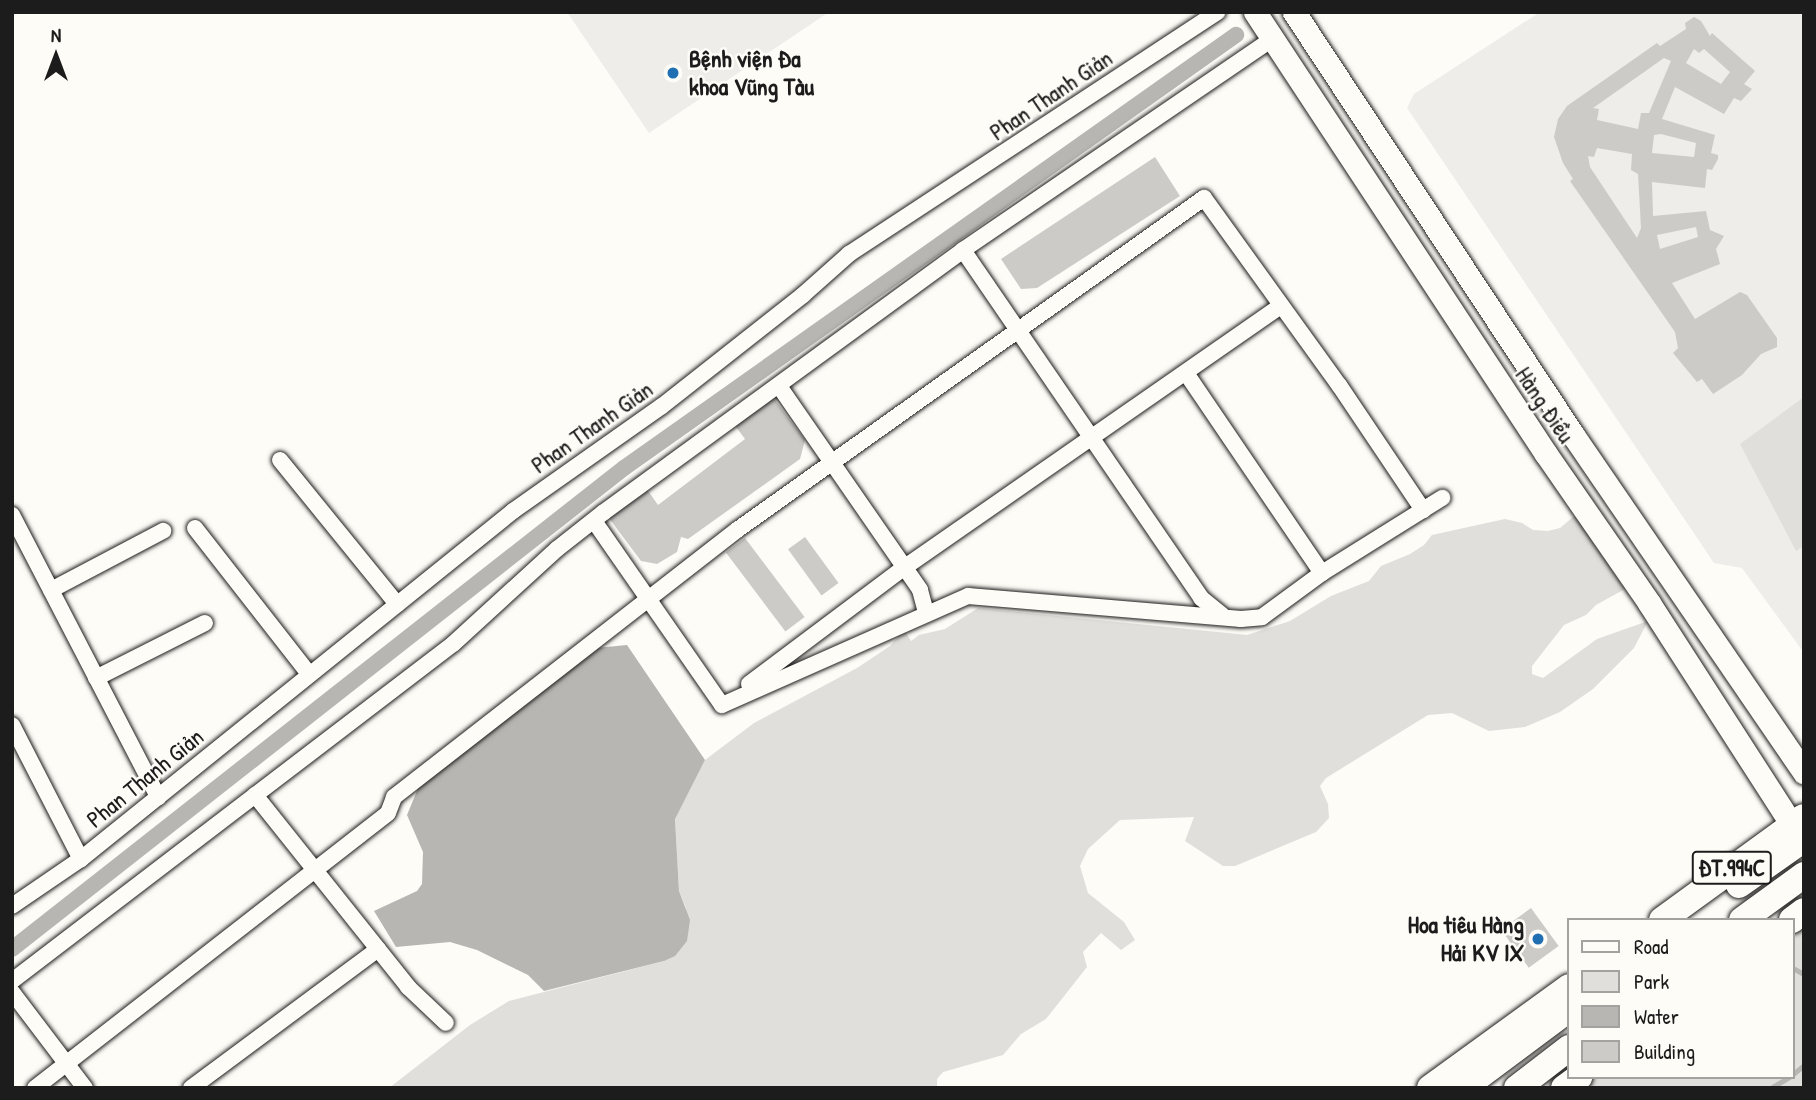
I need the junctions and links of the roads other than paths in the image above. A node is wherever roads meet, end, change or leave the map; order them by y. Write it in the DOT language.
graph roads {
  1 [pos="1218,12"];
  2 [pos="1255,12"];
  3 [pos="1294,12"];
  4 [pos="1272,39"];
  5 [pos="963,250"];
  6 [pos="1280,306"];
  7 [pos="1018,330"];
  8 [pos="1186,373"];
  9 [pos="779,386"];
  10 [pos="1573,435"];
  11 [pos="1092,438"];
  12 [pos="1546,454"];
  13 [pos="280,460"];
  14 [pos="831,462"];
  15 [pos="1442,498"];
  16 [pos="1423,510"];
  17 [pos="12,514"];
  18 [pos="594,521"];
  19 [pos="195,528"];
  20 [pos="163,531"];
  21 [pos="905,567"];
  22 [pos="1322,573"];
  23 [pos="51,590"];
  24 [pos="649,599"];
  25 [pos="397,604"];
  26 [pos="926,613"];
  27 [pos="1222,615"];
  28 [pos="205,623"];
  29 [pos="309,674"];
  30 [pos="96,678"];
  31 [pos="722,705"];
  32 [pos="12,725"];
  33 [pos="1804,772"];
  34 [pos="255,795"];
  35 [pos="158,797"];
  36 [pos="1801,833"];
  37 [pos="80,859"];
  38 [pos="315,869"];
  39 [pos="1804,876"];
  40 [pos="12,906"];
  41 [pos="1665,918"];
  42 [pos="1693,918"];
  43 [pos="1745,918"];
  44 [pos="378,949"];
  45 [pos="12,981"];
  46 [pos="1568,988"];
  47 [pos="12,992"];
  48 [pos="1568,1010"];
  49 [pos="446,1023"];
  50 [pos="1568,1049"];
  51 [pos="66,1065"];
  52 [pos="35,1088"];
  53 [pos="85,1088"];
  54 [pos="191,1088"];
  55 [pos="1430,1088"];
  56 [pos="1463,1088"];
  57 [pos="1517,1088"];
  1 -- 25 [label="street, Phan Thanh Giản"];
  2 -- 4 [label="main road, Hàng Điều"];
  3 -- 10 [label="main road, Hàng Điều"];
  4 -- 5 [label="street"];
  4 -- 12 [label="main road, Hàng Điều"];
  5 -- 7 [label="street"];
  5 -- 9 [label="street"];
  6 -- 7 [label="street"];
  6 -- 8 [label="street"];
  6 -- 16 [label="street"];
  7 -- 11 [label="street"];
  7 -- 14 [label="street"];
  8 -- 11 [label="street"];
  8 -- 22 [label="street"];
  9 -- 14 [label="street"];
  9 -- 18 [label="street"];
  10 -- 12 [label="main road"];
  10 -- 33 [label="main road, Hàng Điều"];
  11 -- 21 [label="street"];
  11 -- 27 [label="street"];
  12 -- 36 [label="main road, Hàng Điều"];
  13 -- 25 [label="street"];
  14 -- 21 [label="street"];
  14 -- 24 [label="street"];
  15 -- 16 [label="street"];
  16 -- 22 [label="street"];
  17 -- 23 [label="street"];
  18 -- 24 [label="street"];
  18 -- 34 [label="street"];
  19 -- 29 [label="street"];
  20 -- 23 [label="street"];
  21 -- 26 [label="street"];
  21 -- 31 [label="street"];
  22 -- 27 [label="street"];
  23 -- 30 [label="street"];
  24 -- 31 [label="street"];
  24 -- 38 [label="street"];
  25 -- 29 [label="street, Phan Thanh Giản"];
  26 -- 27 [label="street"];
  26 -- 31 [label="street"];
  28 -- 30 [label="street"];
  29 -- 35 [label="street, Phan Thanh Giản"];
  30 -- 35 [label="street"];
  32 -- 37 [label="street"];
  34 -- 38 [label="street"];
  34 -- 45 [label="street"];
  35 -- 37 [label="street, Phan Thanh Giản"];
  36 -- 41 [label="main road, ĐT.994C"];
  36 -- 42 [label="main road, ĐT.994C"];
  37 -- 40 [label="street, Phan Thanh Giản"];
  38 -- 44 [label="street"];
  38 -- 51 [label="street"];
  39 -- 43 [label="main road, ĐT.994C"];
  44 -- 49 [label="street"];
  44 -- 54 [label="street"];
  46 -- 55 [label="main road"];
  47 -- 51 [label="street"];
  48 -- 56 [label="main road"];
  50 -- 57 [label="main road"];
  51 -- 52 [label="street"];
  51 -- 53 [label="street"];
}
